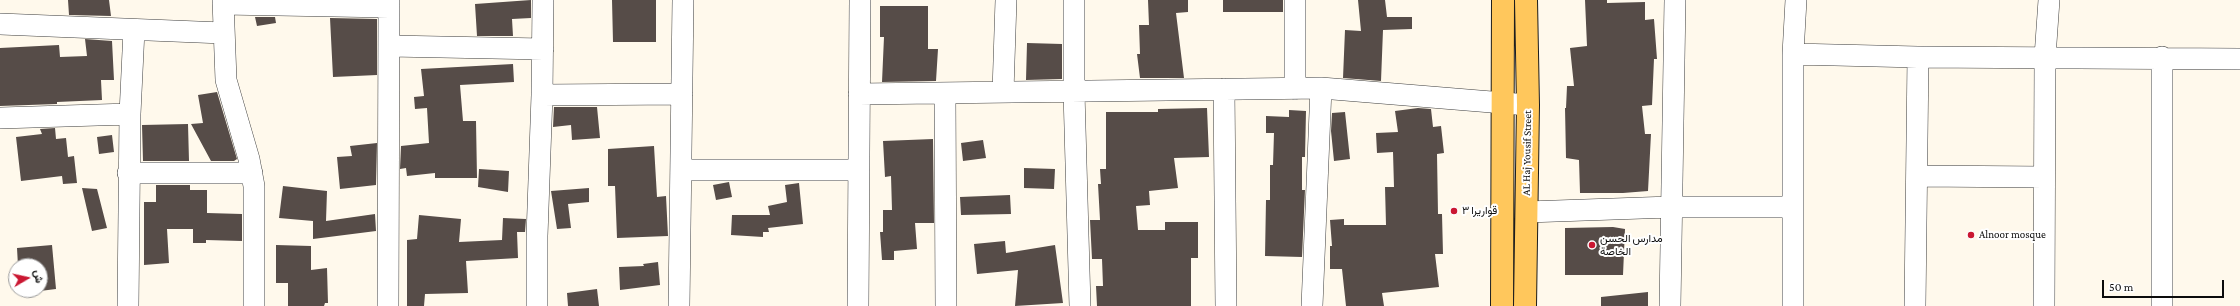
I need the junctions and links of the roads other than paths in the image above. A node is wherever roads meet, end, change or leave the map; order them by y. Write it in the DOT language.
graph roads {
  1 [pos="543,0"];
  2 [pos="683,0"];
  3 [pos="860,0"];
  4 [pos="1006,0"];
  5 [pos="1074,0"];
  6 [pos="1294,0"];
  7 [pos="1503,0"];
  8 [pos="1526,0"];
  9 [pos="1675,0"];
  10 [pos="1796,0"];
  11 [pos="2049,0"];
  12 [pos="223,2"];
  13 [pos="389,3"];
  14 [pos="0,24"];
  15 [pos="134,30"];
  16 [pos="223,33"];
  17 [pos="390,46"];
  18 [pos="543,49"];
  19 [pos="1793,54"];
  20 [pos="1918,57"];
  21 [pos="2045,57"];
  22 [pos="2162,57"];
  23 [pos="2240,59"];
  24 [pos="1321,88"];
  25 [pos="1224,89"];
  26 [pos="1295,89"];
  27 [pos="1004,92"];
  28 [pos="1074,92"];
  29 [pos="945,93"];
  30 [pos="682,94"];
  31 [pos="859,94"];
  32 [pos="542,95"];
  33 [pos="1504,104"];
  34 [pos="1528,105"];
  35 [pos="130,114"];
  36 [pos="0,118"];
  37 [pos="682,170"];
  38 [pos="859,170"];
  39 [pos="128,173"];
  40 [pos="252,173"];
  41 [pos="1917,176"];
  42 [pos="2044,177"];
  43 [pos="1671,207"];
  44 [pos="1792,207"];
  45 [pos="1527,212"];
  46 [pos="128,306"];
  47 [pos="254,306"];
  48 [pos="388,306"];
  49 [pos="537,306"];
  50 [pos="680,306"];
  51 [pos="858,306"];
  52 [pos="946,306"];
  53 [pos="1080,306"];
  54 [pos="1226,306"];
  55 [pos="1312,306"];
  56 [pos="1502,306"];
  57 [pos="1525,306"];
  58 [pos="1670,306"];
  59 [pos="1793,306"];
  60 [pos="1916,306"];
  61 [pos="2044,306"];
  62 [pos="2162,306"];
  1 -- 18 [label="street"];
  2 -- 30 [label="street"];
  3 -- 31 [label="street"];
  4 -- 27 [label="street"];
  5 -- 28 [label="street"];
  6 -- 26 [label="street"];
  7 -- 33 [label="main road"];
  8 -- 34 [label="main road, AL Haj Yousif Street"];
  9 -- 43 [label="street"];
  10 -- 19 [label="street"];
  11 -- 21 [label="street"];
  12 -- 13 [label="street"];
  12 -- 16 [label="street"];
  13 -- 17 [label="street"];
  14 -- 15 [label="street"];
  15 -- 16 [label="street"];
  15 -- 35 [label="street"];
  16 -- 40 [label="street"];
  17 -- 18 [label="street"];
  17 -- 48 [label="street"];
  18 -- 32 [label="street"];
  19 -- 20 [label="street"];
  19 -- 44 [label="street"];
  20 -- 21 [label="street"];
  20 -- 41 [label="street"];
  21 -- 22 [label="street"];
  21 -- 42 [label="street"];
  22 -- 23 [label="street"];
  22 -- 62 [label="street"];
  24 -- 26 [label="street"];
  24 -- 33 [label="street"];
  24 -- 55 [label="street"];
  25 -- 26 [label="street"];
  25 -- 28 [label="street"];
  25 -- 54 [label="street"];
  27 -- 28 [label="street"];
  27 -- 29 [label="street"];
  28 -- 53 [label="street"];
  29 -- 31 [label="street"];
  29 -- 52 [label="street"];
  30 -- 32 [label="street"];
  30 -- 37 [label="street"];
  31 -- 38 [label="street"];
  32 -- 49 [label="street"];
  33 -- 34 [label="street"];
  33 -- 56 [label="main road"];
  34 -- 45 [label="main road, AL Haj Yousif Street"];
  35 -- 36 [label="street"];
  35 -- 39 [label="street"];
  37 -- 38 [label="street"];
  37 -- 50 [label="street"];
  38 -- 51 [label="street"];
  39 -- 40 [label="street"];
  39 -- 46 [label="street"];
  40 -- 47 [label="street"];
  41 -- 42 [label="street"];
  41 -- 60 [label="street"];
  42 -- 61 [label="street"];
  43 -- 44 [label="street"];
  43 -- 45 [label="street"];
  43 -- 58 [label="street"];
  44 -- 59 [label="street"];
  45 -- 57 [label="main road, AL Haj Yousif Street"];
}
